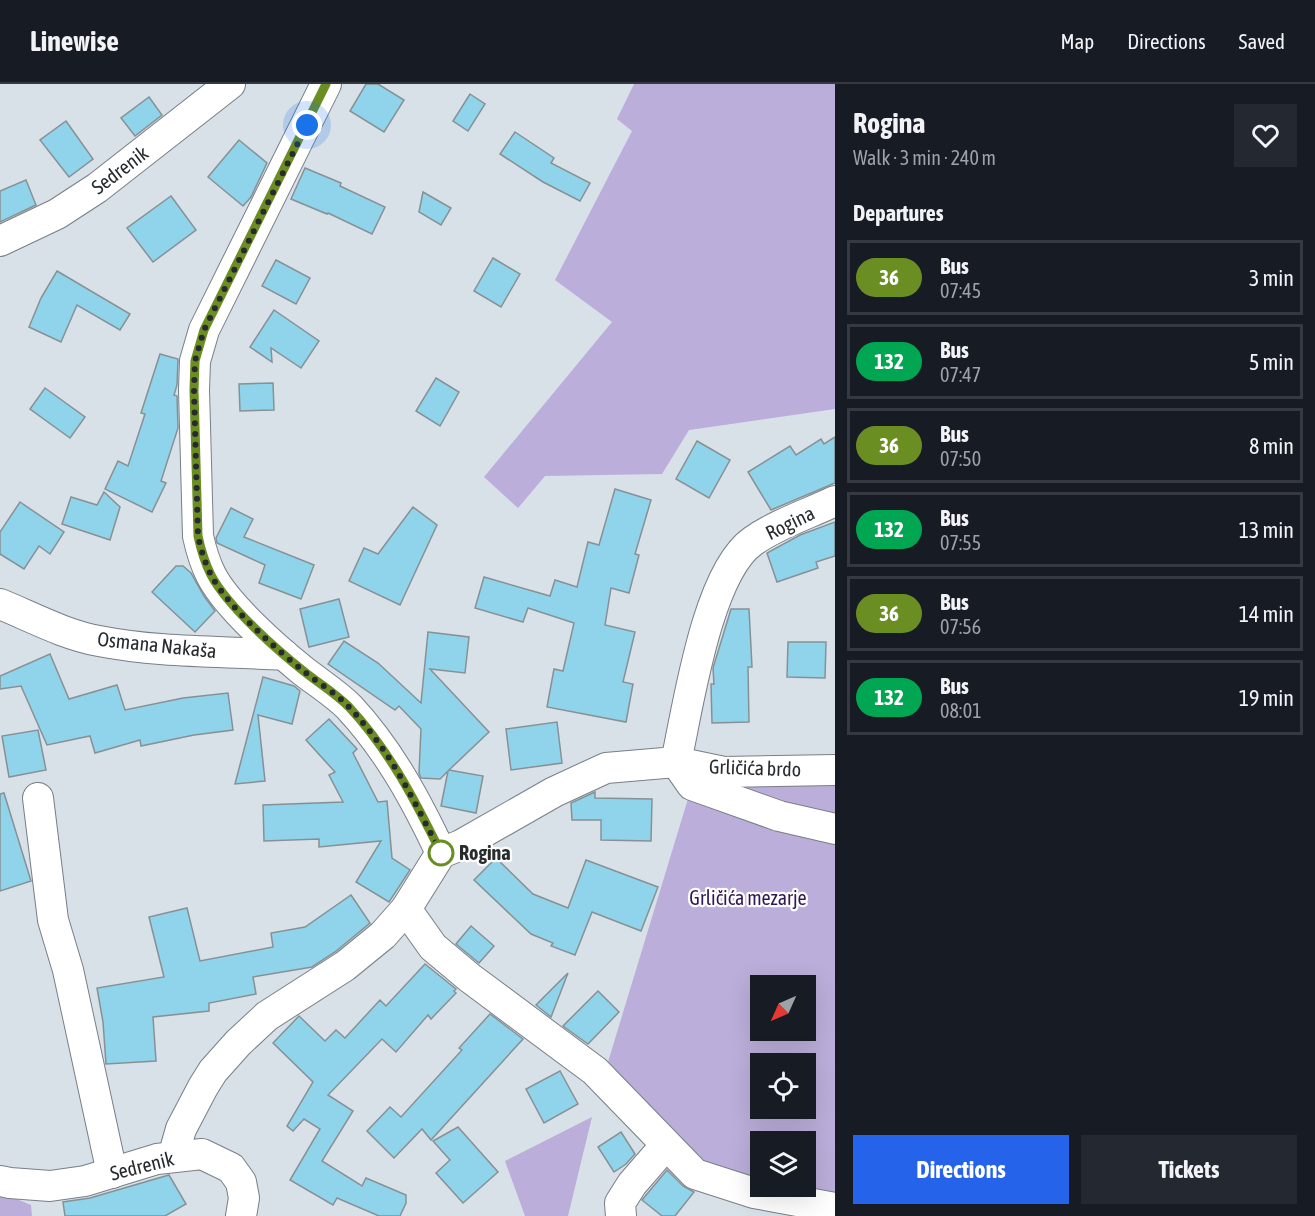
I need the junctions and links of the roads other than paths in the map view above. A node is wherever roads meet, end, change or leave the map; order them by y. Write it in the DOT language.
graph roads {
  1 [pos="230,84"];
  2 [pos="326,84"];
  3 [pos="0,241"];
  4 [pos="835,501"];
  5 [pos="0,604"];
  6 [pos="284,655"];
  7 [pos="676,762"];
  8 [pos="835,770"];
  9 [pos="38,798"];
  10 [pos="835,829"];
  11 [pos="441,853"];
  12 [pos="406,909"];
  13 [pos="665,1146"];
  14 [pos="173,1157"];
  15 [pos="730,1170"];
  16 [pos="112,1173"];
  17 [pos="750,1174"];
  18 [pos="0,1181"];
  19 [pos="816,1186"];
  20 [pos="835,1190"];
  21 [pos="835,1208"];
  22 [pos="241,1216"];
  23 [pos="621,1216"];
  1 -- 3 [label="street, Sedrenik"];
  2 -- 6 [label="street"];
  4 -- 7 [label="street, Rogina"];
  5 -- 6 [label="street, Osmana Nakaša"];
  6 -- 11 [label="street"];
  7 -- 8 [label="street, Grličića brdo"];
  7 -- 10 [label="street"];
  7 -- 11 [label="street"];
  9 -- 16 [label="street"];
  11 -- 12 [label="street"];
  12 -- 13 [label="street"];
  12 -- 14 [label="street"];
  13 -- 21 [label="street"];
  13 -- 23 [label="street"];
  14 -- 16 [label="street, Sedrenik"];
  14 -- 22 [label="street, Sedrenik"];
  15 -- 17 [label="street"];
  16 -- 18 [label="street, Sedrenik"];
  19 -- 20 [label="street"];
}
